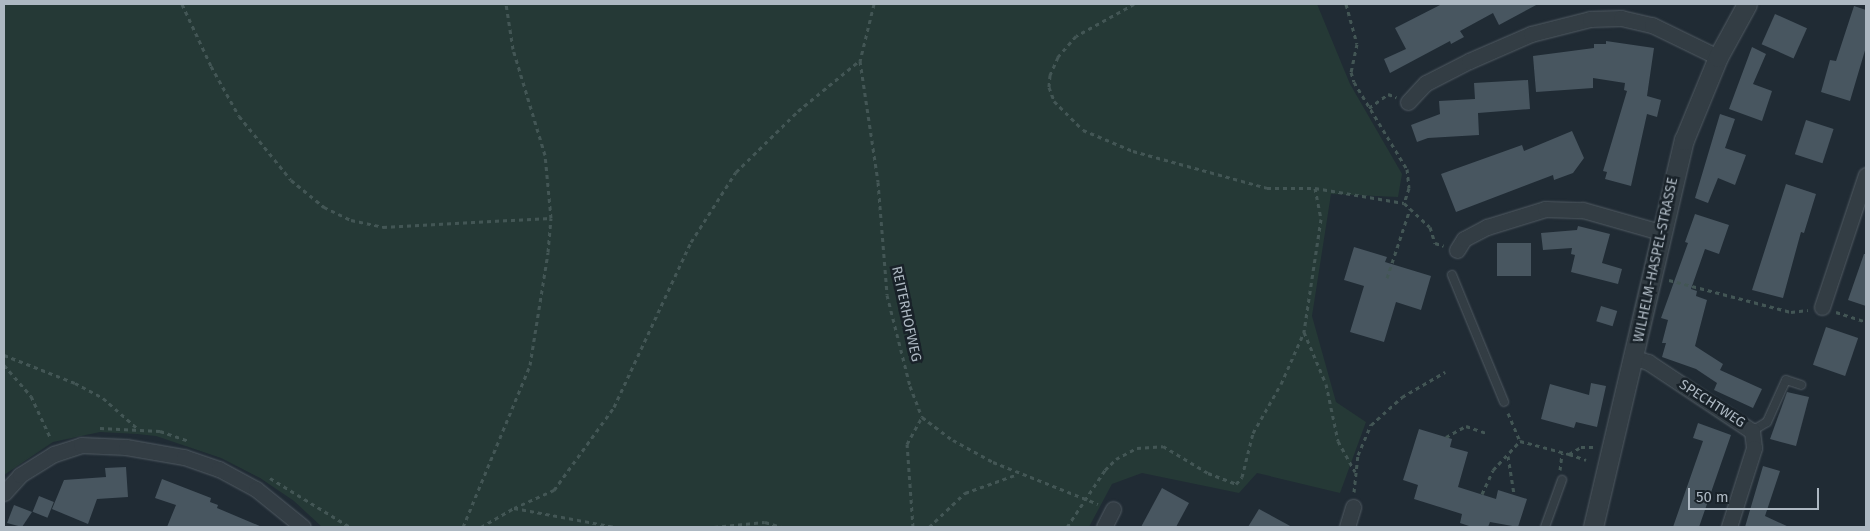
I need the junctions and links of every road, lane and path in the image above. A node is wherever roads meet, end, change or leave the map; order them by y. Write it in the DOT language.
graph roads {
  1 [pos="182,4"];
  2 [pos="506,4"];
  3 [pos="874,4"];
  4 [pos="1134,4"];
  5 [pos="1346,4"];
  6 [pos="1747,4"];
  7 [pos="1718,57"];
  8 [pos="860,61"];
  9 [pos="1408,102"];
  10 [pos="1369,108"];
  11 [pos="1866,176"];
  12 [pos="1315,188"];
  13 [pos="1404,203"];
  14 [pos="1410,209"];
  15 [pos="551,218"];
  16 [pos="1660,232"];
  17 [pos="1457,250"];
  18 [pos="1452,275"];
  19 [pos="1652,275"];
  20 [pos="1387,278"];
  21 [pos="1822,307"];
  22 [pos="1791,312"];
  23 [pos="1304,337"];
  24 [pos="4,355"];
  25 [pos="1635,358"];
  26 [pos="4,365"];
  27 [pos="1445,372"];
  28 [pos="1801,385"];
  29 [pos="1504,402"];
  30 [pos="922,417"];
  31 [pos="138,430"];
  32 [pos="1752,431"];
  33 [pos="1486,433"];
  34 [pos="1446,438"];
  35 [pos="51,440"];
  36 [pos="1520,441"];
  37 [pos="1592,447"];
  38 [pos="1562,453"];
  39 [pos="1569,454"];
  40 [pos="1508,455"];
  41 [pos="1586,460"];
  42 [pos="1559,466"];
  43 [pos="1355,472"];
  44 [pos="1019,474"];
  45 [pos="1562,480"];
  46 [pos="4,494"];
  47 [pos="1482,494"];
  48 [pos="1514,495"];
  49 [pos="1084,501"];
  50 [pos="1353,507"];
  51 [pos="514,508"];
  52 [pos="1113,509"];
  53 [pos="303,527"];
  54 [pos="463,527"];
  55 [pos="481,527"];
  56 [pos="616,527"];
  57 [pos="714,527"];
  58 [pos="781,527"];
  59 [pos="913,527"];
  60 [pos="929,527"];
  61 [pos="1067,527"];
  62 [pos="1104,527"];
  63 [pos="1347,527"];
  64 [pos="1545,527"];
  65 [pos="1593,527"];
  66 [pos="1728,527"];
  1 -- 15 [label="path"];
  2 -- 15 [label="path"];
  3 -- 8 [label="path, REITERHOFWEG"];
  4 -- 12 [label="path"];
  5 -- 10 [label="path"];
  6 -- 7 [label="street, WILHELM-HASPEL-STRASSE"];
  7 -- 9 [label="street"];
  7 -- 16 [label="street, WILHELM-HASPEL-STRASSE"];
  8 -- 30 [label="path, REITERHOFWEG"];
  8 -- 51 [label="path"];
  9 -- 10 [label="path"];
  10 -- 13 [label="path"];
  11 -- 21 [label="street"];
  12 -- 13 [label="path"];
  12 -- 23 [label="path"];
  13 -- 14 [label="path"];
  14 -- 17 [label="path"];
  14 -- 20 [label="path"];
  15 -- 54 [label="path"];
  16 -- 17 [label="street"];
  16 -- 19 [label="street, WILHELM-HASPEL-STRASSE"];
  18 -- 29 [label="lane"];
  19 -- 22 [label="path"];
  19 -- 25 [label="street, WILHELM-HASPEL-STRASSE"];
  23 -- 43 [label="path"];
  23 -- 49 [label="path"];
  24 -- 31 [label="path"];
  25 -- 32 [label="street, SPECHTWEG"];
  25 -- 65 [label="street, WILHELM-HASPEL-STRASSE"];
  26 -- 35 [label="path"];
  27 -- 43 [label="path"];
  28 -- 32 [label="lane"];
  29 -- 36 [label="path"];
  30 -- 44 [label="path"];
  30 -- 59 [label="path"];
  32 -- 66 [label="street, SPECHTWEG"];
  33 -- 34 [label="path"];
  36 -- 38 [label="path"];
  36 -- 40 [label="path"];
  37 -- 39 [label="path"];
  38 -- 39 [label="path"];
  38 -- 42 [label="path"];
  39 -- 41 [label="path"];
  40 -- 47 [label="path"];
  40 -- 48 [label="path"];
  43 -- 50 [label="path"];
  44 -- 49 [label="path"];
  44 -- 60 [label="path"];
  45 -- 64 [label="lane"];
  46 -- 53 [label="street"];
  49 -- 52 [label="path"];
  49 -- 61 [label="path"];
  50 -- 63 [label="street"];
  51 -- 55 [label="path"];
  51 -- 56 [label="path"];
  52 -- 62 [label="street"];
  57 -- 58 [label="path"];
}
